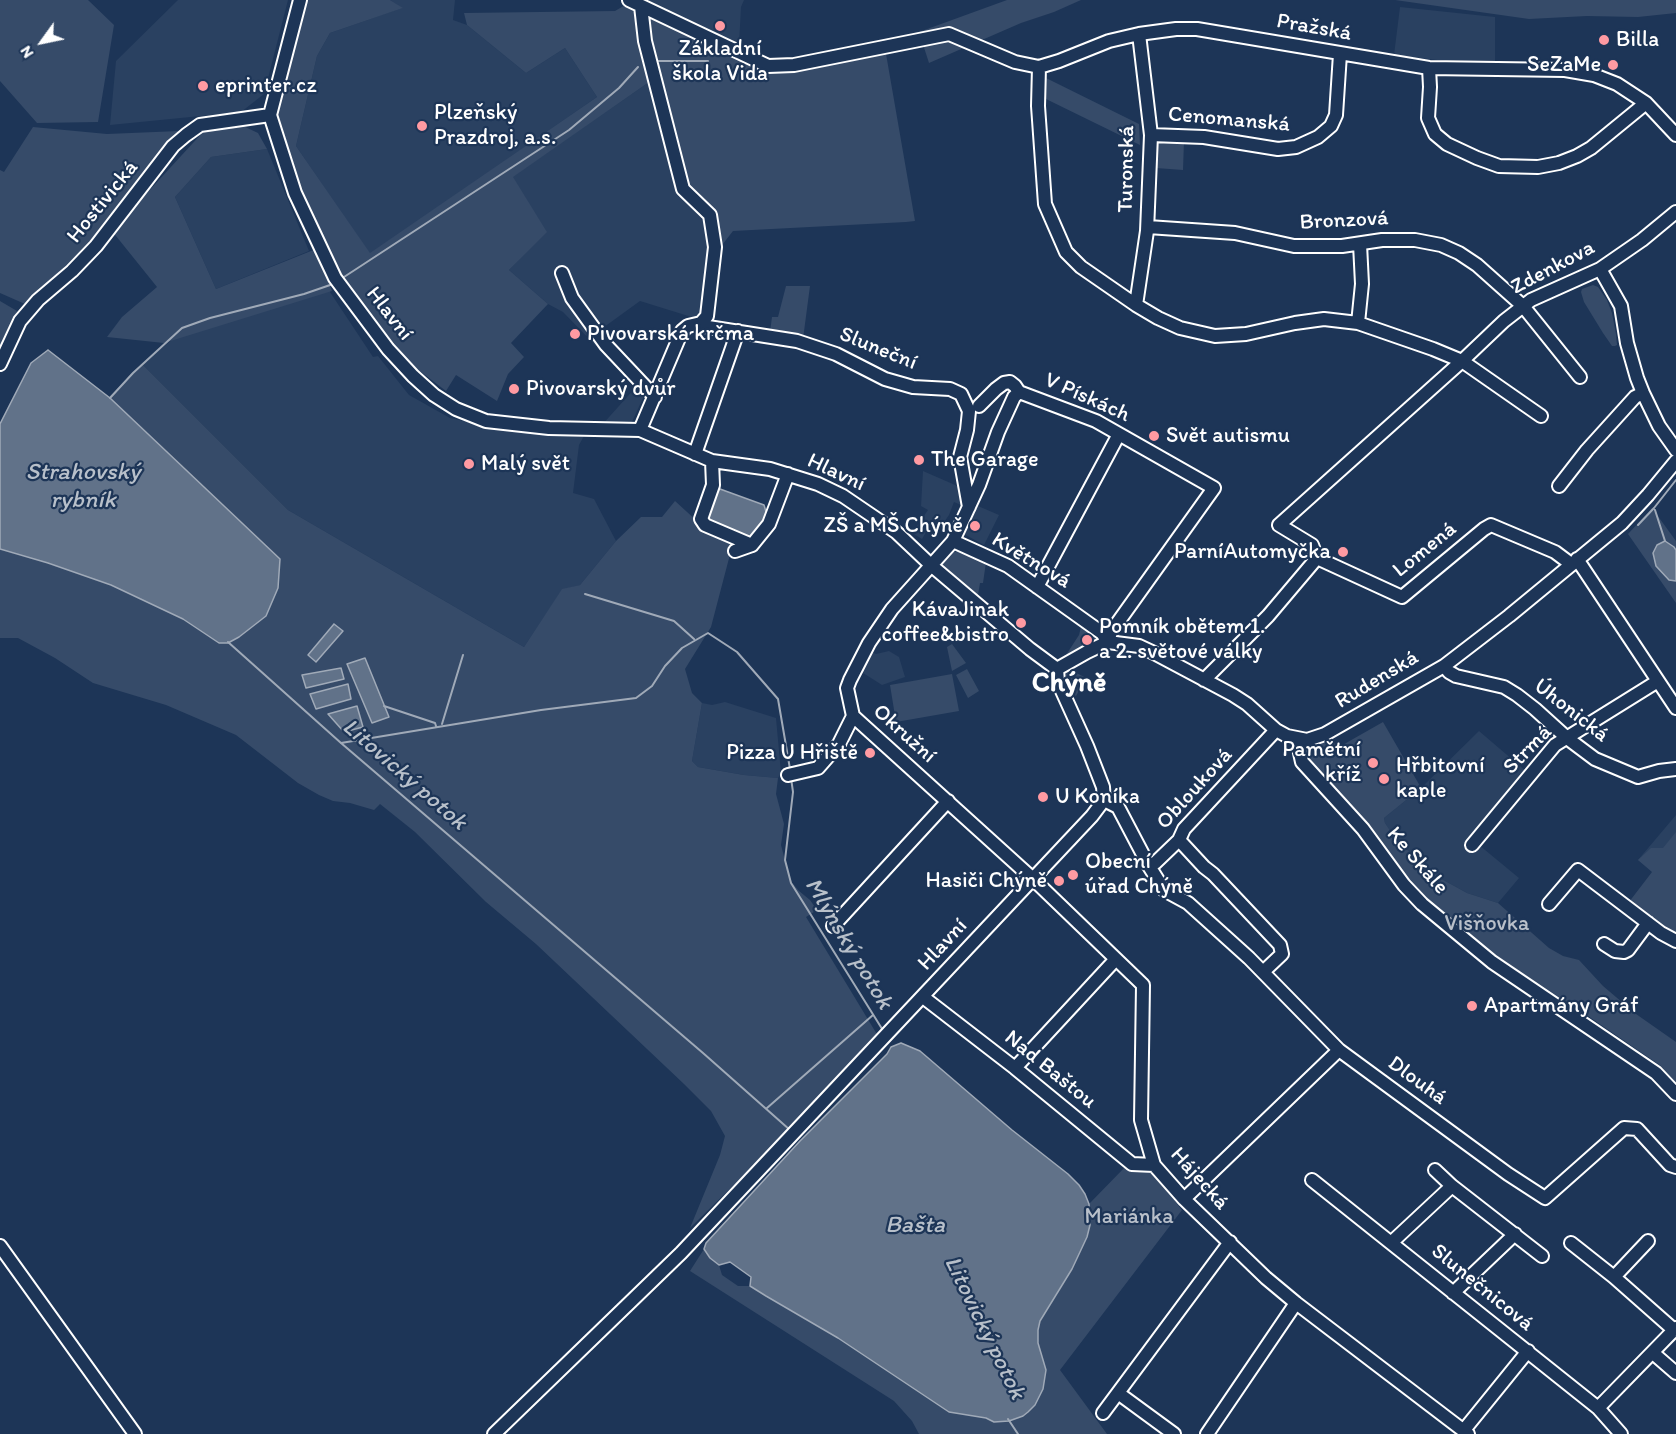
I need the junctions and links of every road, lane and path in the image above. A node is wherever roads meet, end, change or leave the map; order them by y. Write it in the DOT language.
graph roads {
  1 [pos="300,0"];
  2 [pos="635,3"];
  3 [pos="1139,34"];
  4 [pos="1340,54"];
  5 [pos="1038,67"];
  6 [pos="1429,68"];
  7 [pos="1646,103"];
  8 [pos="270,115"];
  9 [pos="1152,135"];
  10 [pos="1676,135"];
  11 [pos="1676,212"];
  12 [pos="1148,227"];
  13 [pos="1360,244"];
  14 [pos="1600,269"];
  15 [pos="562,273"];
  16 [pos="1136,305"];
  17 [pos="1523,306"];
  18 [pos="701,323"];
  19 [pos="1358,323"];
  20 [pos="738,331"];
  21 [pos="1462,361"];
  22 [pos="0,364"];
  23 [pos="1580,376"];
  24 [pos="1019,392"];
  25 [pos="1643,393"];
  26 [pos="655,397"];
  27 [pos="979,406"];
  28 [pos="1541,416"];
  29 [pos="640,430"];
  30 [pos="1119,434"];
  31 [pos="1676,450"];
  32 [pos="695,454"];
  33 [pos="712,461"];
  34 [pos="1676,461"];
  35 [pos="788,474"];
  36 [pos="1559,486"];
  37 [pos="969,507"];
  38 [pos="1279,525"];
  39 [pos="953,542"];
  40 [pos="752,545"];
  41 [pos="735,551"];
  42 [pos="1317,558"];
  43 [pos="1574,561"];
  44 [pos="932,566"];
  45 [pos="1036,586"];
  46 [pos="1108,642"];
  47 [pos="1443,666"];
  48 [pos="1057,669"];
  49 [pos="1204,680"];
  50 [pos="1658,681"];
  51 [pos="1676,708"];
  52 [pos="853,716"];
  53 [pos="1276,730"];
  54 [pos="1567,738"];
  55 [pos="1297,739"];
  56 [pos="1676,769"];
  57 [pos="788,775"];
  58 [pos="1104,800"];
  59 [pos="948,801"];
  60 [pos="1179,840"];
  61 [pos="1472,845"];
  62 [pos="1149,866"];
  63 [pos="1033,879"];
  64 [pos="1548,904"];
  65 [pos="1648,922"];
  66 [pos="833,927"];
  67 [pos="1676,941"];
  68 [pos="1604,944"];
  69 [pos="1116,959"];
  70 [pos="1263,972"];
  71 [pos="923,997"];
  72 [pos="1339,1050"];
  73 [pos="1015,1068"];
  74 [pos="1676,1094"];
  75 [pos="1154,1166"];
  76 [pos="1676,1167"];
  77 [pos="1435,1170"];
  78 [pos="1312,1180"];
  79 [pos="1452,1186"];
  80 [pos="1184,1198"];
  81 [pos="1515,1234"];
  82 [pos="1648,1241"];
  83 [pos="1230,1242"];
  84 [pos="1392,1242"];
  85 [pos="1571,1243"];
  86 [pos="0,1246"];
  87 [pos="1542,1256"];
  88 [pos="1614,1277"];
  89 [pos="1453,1293"];
  90 [pos="1296,1303"];
  91 [pos="1675,1329"];
  92 [pos="1527,1351"];
  93 [pos="1653,1353"];
  94 [pos="1676,1372"];
  95 [pos="1118,1393"];
  96 [pos="1598,1408"];
  97 [pos="1103,1413"];
  98 [pos="1466,1432"];
  99 [pos="135,1434"];
  100 [pos="494,1434"];
  101 [pos="1174,1434"];
  102 [pos="1207,1434"];
  103 [pos="1621,1434"];
  1 -- 8 [label="street"];
  2 -- 5 [label="street"];
  2 -- 18 [label="street"];
  3 -- 4 [label="street, Pražská"];
  3 -- 5 [label="street, Pražská"];
  3 -- 9 [label="street, Turonská"];
  4 -- 6 [label="street, Pražská"];
  4 -- 9 [label="street, Cenomanská"];
  5 -- 16 [label="street"];
  6 -- 7 [label="street, Pražská"];
  6 -- 7 [label="street"];
  7 -- 10 [label="street, Pražská"];
  8 -- 22 [label="street, Hostivická"];
  8 -- 29 [label="street, Hlavní"];
  9 -- 12 [label="street, Turonská"];
  11 -- 14 [label="street, Zdenkova"];
  12 -- 13 [label="street, Bronzová"];
  12 -- 16 [label="street, Turonská"];
  13 -- 17 [label="street, Bronzová"];
  13 -- 19 [label="street"];
  14 -- 17 [label="street, Zdenkova"];
  14 -- 25 [label="street"];
  15 -- 26 [label="street"];
  16 -- 19 [label="street"];
  17 -- 21 [label="street, Zdenkova"];
  17 -- 23 [label="street, Bronzová"];
  18 -- 20 [label="street, Sluneční"];
  18 -- 26 [label="street"];
  19 -- 21 [label="street"];
  20 -- 32 [label="street"];
  20 -- 37 [label="street, Sluneční"];
  21 -- 28 [label="street"];
  21 -- 38 [label="street, Zdenkova"];
  24 -- 27 [label="street, V Pískách"];
  24 -- 30 [label="street, V Pískách"];
  24 -- 37 [label="street"];
  25 -- 31 [label="street"];
  25 -- 36 [label="street"];
  26 -- 29 [label="street"];
  29 -- 32 [label="street, Hlavní"];
  30 -- 45 [label="street"];
  30 -- 46 [label="street, V Pískách"];
  32 -- 33 [label="street, Hlavní"];
  33 -- 35 [label="street, Hlavní"];
  33 -- 40 [label="street"];
  34 -- 43 [label="street, Rudenská"];
  35 -- 40 [label="street"];
  35 -- 44 [label="street, Hlavní"];
  37 -- 39 [label="street"];
  38 -- 42 [label="street, Lomená"];
  39 -- 44 [label="street"];
  39 -- 45 [label="street, Květnová"];
  40 -- 41 [label="street"];
  42 -- 43 [label="street, Lomená"];
  42 -- 49 [label="street"];
  43 -- 47 [label="street, Rudenská"];
  43 -- 50 [label="street"];
  44 -- 48 [label="street, Hlavní"];
  44 -- 52 [label="street, Okružní"];
  45 -- 46 [label="street, Květnová"];
  46 -- 48 [label="street"];
  46 -- 49 [label="street"];
  47 -- 54 [label="street, Úhonická"];
  47 -- 55 [label="street, Rudenská"];
  48 -- 58 [label="street"];
  49 -- 53 [label="street"];
  50 -- 51 [label="street"];
  50 -- 54 [label="street, Strmá"];
  52 -- 57 [label="street"];
  52 -- 59 [label="street, Okružní"];
  53 -- 55 [label="street"];
  53 -- 60 [label="street, Oblouková"];
  54 -- 56 [label="street, Úhonická"];
  54 -- 61 [label="street, Strmá"];
  55 -- 74 [label="street, Ke Skále"];
  58 -- 62 [label="street, Oblouková"];
  58 -- 63 [label="street, Hlavní"];
  59 -- 63 [label="street, Okružní"];
  59 -- 66 [label="street"];
  60 -- 62 [label="street, Oblouková"];
  60 -- 70 [label="street"];
  62 -- 70 [label="street, Dlouhá"];
  63 -- 69 [label="street, Hájecká"];
  63 -- 71 [label="street, Hlavní"];
  64 -- 65 [label="street"];
  65 -- 67 [label="street"];
  65 -- 68 [label="street"];
  69 -- 73 [label="street"];
  69 -- 75 [label="street, Hájecká"];
  70 -- 72 [label="street, Dlouhá"];
  71 -- 73 [label="street, Nad Baštou"];
  71 -- 100 [label="street, Hlavní"];
  72 -- 76 [label="street, Dlouhá"];
  72 -- 80 [label="street"];
  73 -- 75 [label="street, Nad Baštou"];
  75 -- 80 [label="street, Hájecká"];
  77 -- 79 [label="street"];
  78 -- 84 [label="street, Slunečnicová"];
  79 -- 81 [label="street"];
  79 -- 84 [label="street"];
  80 -- 83 [label="street, Hájecká"];
  81 -- 87 [label="street"];
  81 -- 89 [label="street"];
  82 -- 88 [label="street"];
  83 -- 90 [label="street, Hájecká"];
  83 -- 95 [label="street"];
  84 -- 89 [label="street, Slunečnicová"];
  85 -- 88 [label="street"];
  86 -- 99 [label="street"];
  88 -- 91 [label="street"];
  89 -- 92 [label="street, Slunečnicová"];
  90 -- 98 [label="street, Hájecká"];
  90 -- 102 [label="street"];
  91 -- 93 [label="street"];
  92 -- 96 [label="street, Slunečnicová"];
  92 -- 98 [label="street"];
  93 -- 94 [label="street"];
  93 -- 96 [label="street"];
  95 -- 97 [label="street"];
  95 -- 101 [label="street"];
  96 -- 103 [label="street, Slunečnicová"];
}
